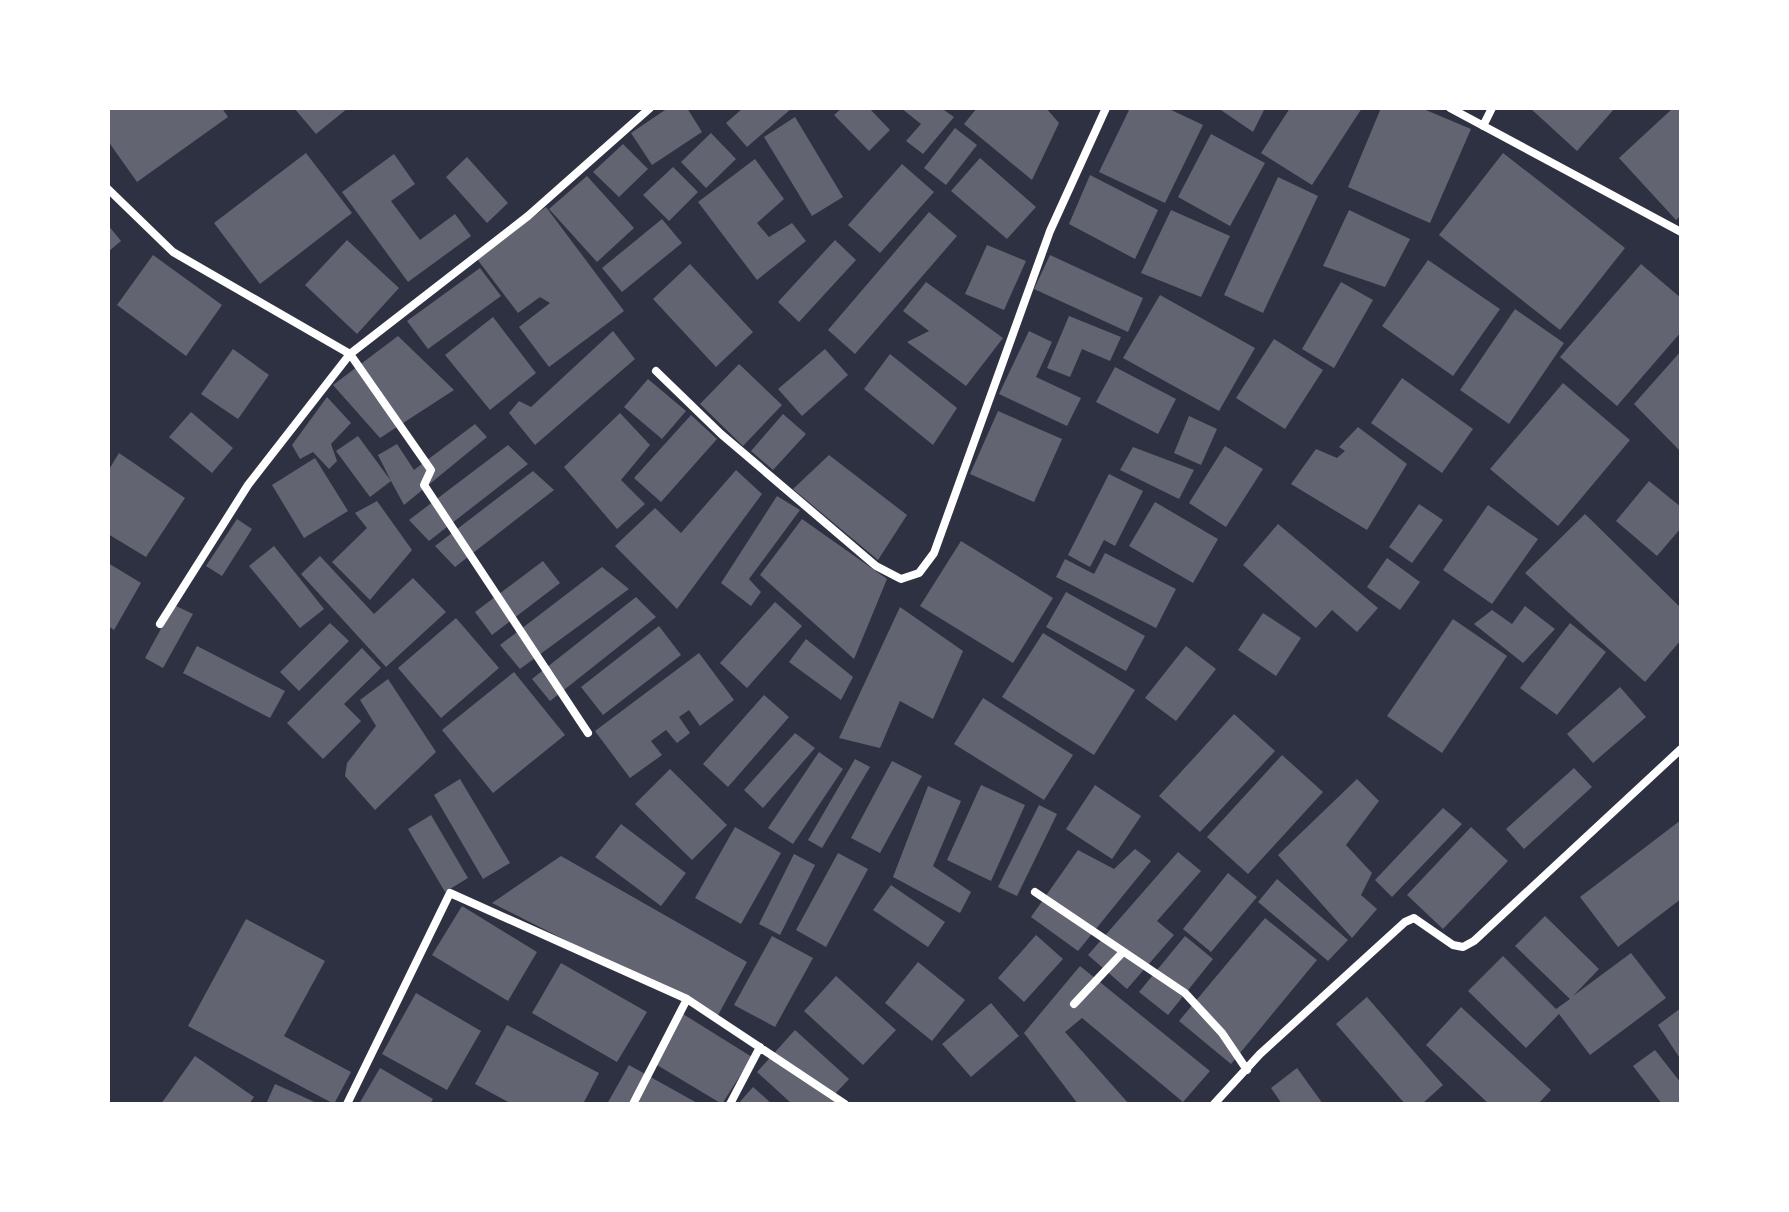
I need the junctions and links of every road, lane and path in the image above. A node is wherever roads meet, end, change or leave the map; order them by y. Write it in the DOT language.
graph roads {
  1 [pos="650,108"];
  2 [pos="1106,108"];
  3 [pos="1450,108"];
  4 [pos="1492,108"];
  5 [pos="1483,126"];
  6 [pos="108,189"];
  7 [pos="1681,232"];
  8 [pos="350,354"];
  9 [pos="656,371"];
  10 [pos="160,624"];
  11 [pos="588,733"];
  12 [pos="1681,749"];
  13 [pos="1035,892"];
  14 [pos="1123,952"];
  15 [pos="687,999"];
  16 [pos="1074,1004"];
  17 [pos="760,1047"];
  18 [pos="1247,1070"];
  19 [pos="347,1104"];
  20 [pos="633,1104"];
  21 [pos="730,1104"];
  22 [pos="845,1104"];
  23 [pos="1214,1104"];
  1 -- 8 [label="street"];
  2 -- 9 [label="street"];
  3 -- 5 [label="street"];
  4 -- 5 [label="street"];
  5 -- 7 [label="street"];
  6 -- 8 [label="street"];
  8 -- 10 [label="street"];
  8 -- 11 [label="street"];
  12 -- 18 [label="street"];
  13 -- 14 [label="street"];
  14 -- 16 [label="street"];
  14 -- 18 [label="street"];
  15 -- 17 [label="street"];
  15 -- 19 [label="street"];
  15 -- 20 [label="street"];
  17 -- 21 [label="street"];
  17 -- 22 [label="street"];
  18 -- 23 [label="street"];
}
